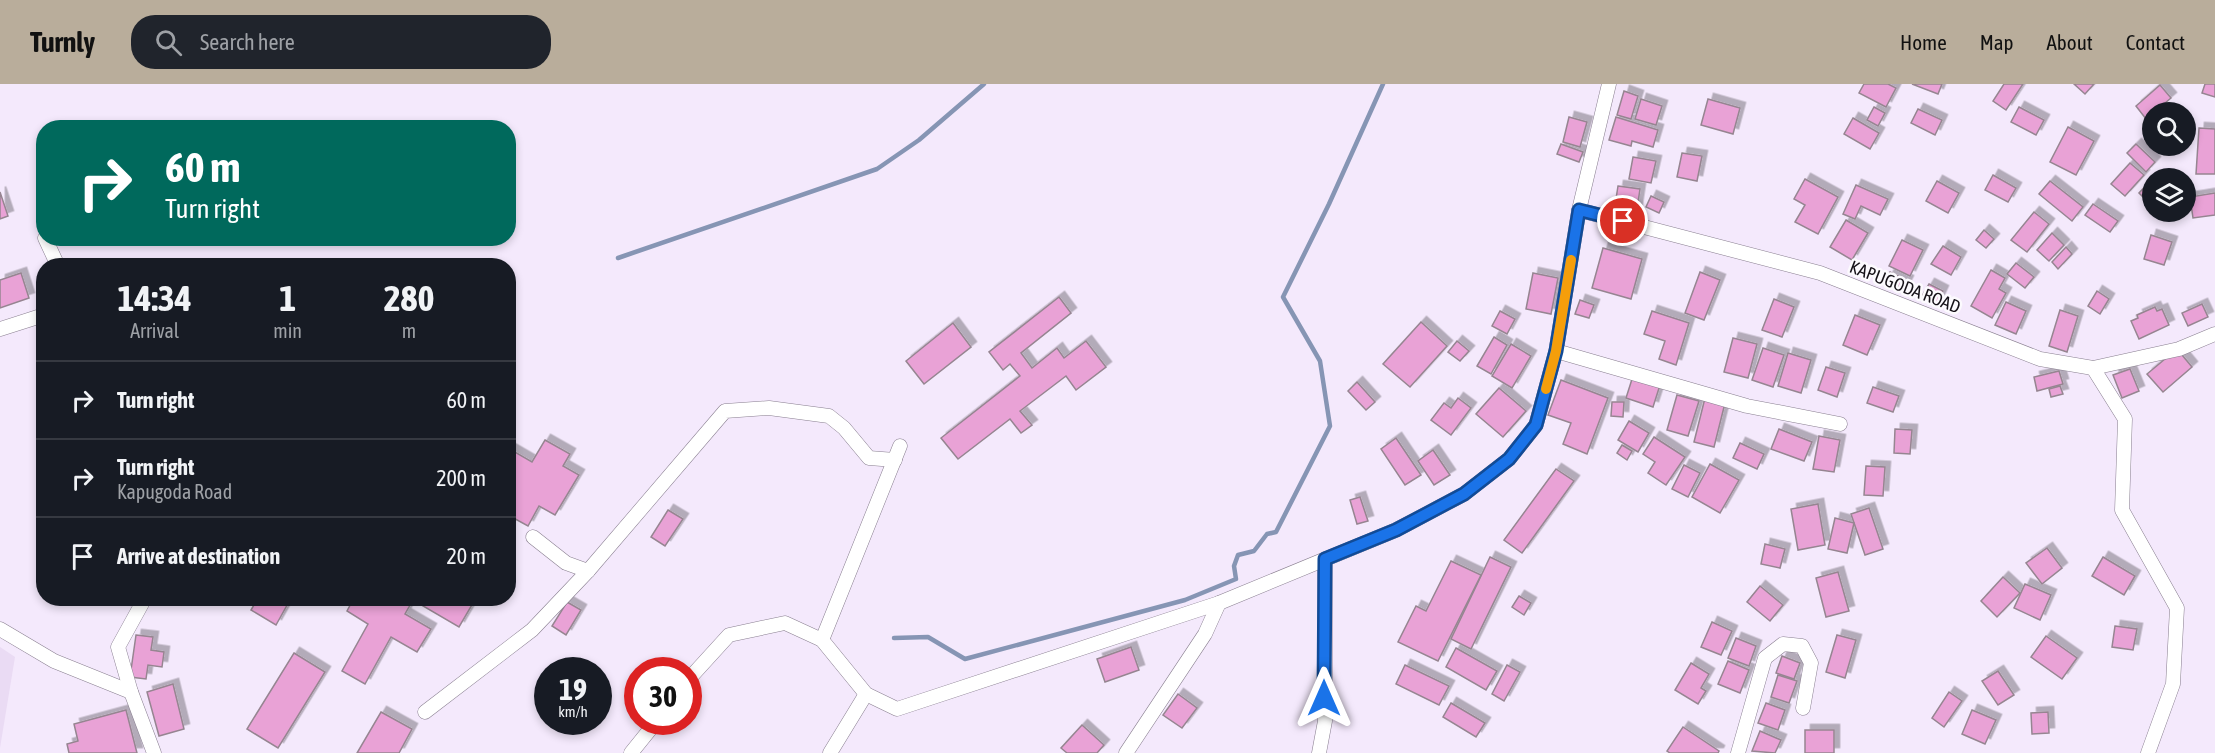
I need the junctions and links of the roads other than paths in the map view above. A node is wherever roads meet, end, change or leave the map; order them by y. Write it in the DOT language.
graph roads {
  1 [pos="1609,84"];
  2 [pos="1579,210"];
  3 [pos="36,318"];
  4 [pos="0,329"];
  5 [pos="2215,334"];
  6 [pos="1556,351"];
  7 [pos="2093,368"];
  8 [pos="1840,424"];
  9 [pos="900,446"];
  10 [pos="895,460"];
  11 [pos="532,537"];
  12 [pos="1325,559"];
  13 [pos="588,571"];
  14 [pos="1219,603"];
  15 [pos="141,606"];
  16 [pos="0,629"];
  17 [pos="822,640"];
  18 [pos="702,665"];
  19 [pos="131,692"];
  20 [pos="866,694"];
  21 [pos="1803,708"];
  22 [pos="425,711"];
  23 [pos="646,735"];
  24 [pos="154,753"];
  25 [pos="631,753"];
  26 [pos="830,753"];
  27 [pos="1126,753"];
  28 [pos="1319,753"];
  29 [pos="1738,753"];
  30 [pos="2148,753"];
  1 -- 2 [label="street"];
  2 -- 6 [label="street"];
  2 -- 7 [label="street, KAPUGODA ROAD"];
  3 -- 4 [label="street"];
  5 -- 7 [label="street, KAPUGODA ROAD"];
  6 -- 8 [label="street"];
  6 -- 12 [label="street"];
  7 -- 30 [label="street"];
  9 -- 10 [label="street"];
  10 -- 13 [label="street"];
  10 -- 17 [label="street"];
  11 -- 13 [label="street"];
  12 -- 14 [label="street"];
  12 -- 28 [label="street"];
  13 -- 22 [label="street"];
  14 -- 20 [label="street"];
  14 -- 27 [label="street"];
  15 -- 19 [label="street"];
  16 -- 19 [label="street"];
  17 -- 18 [label="street"];
  17 -- 20 [label="street"];
  19 -- 24 [label="street"];
  20 -- 26 [label="street"];
  21 -- 29 [label="street"];
  23 -- 25 [label="street"];
}
